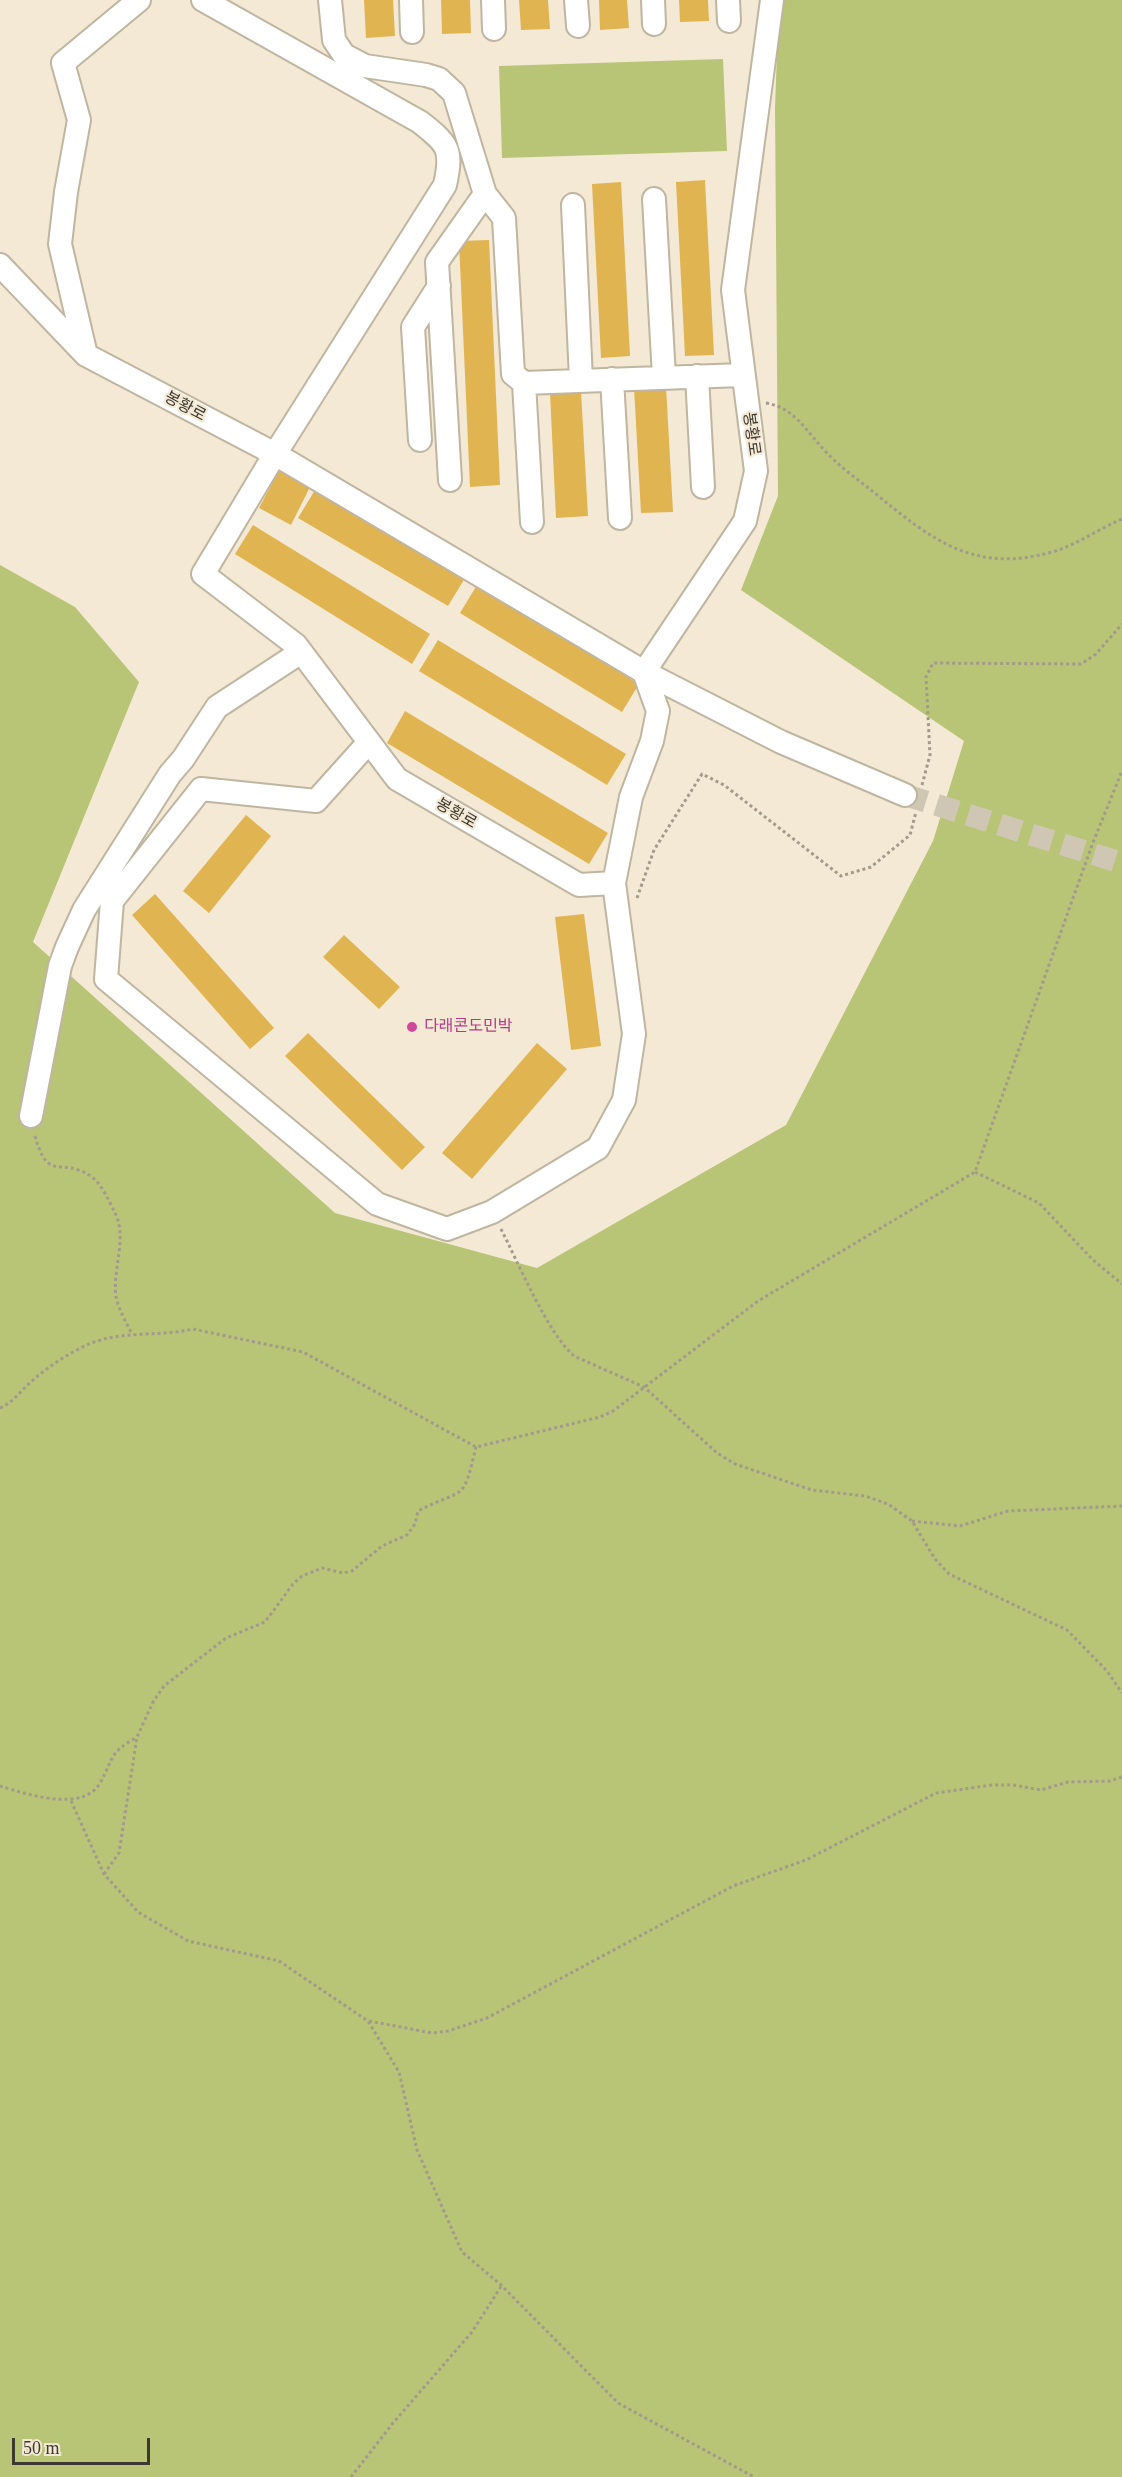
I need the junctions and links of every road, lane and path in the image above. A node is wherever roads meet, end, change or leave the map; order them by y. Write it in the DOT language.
graph roads {
  1 [pos="139,0"];
  2 [pos="203,0"];
  3 [pos="330,0"];
  4 [pos="411,0"];
  5 [pos="493,0"];
  6 [pos="576,0"];
  7 [pos="653,0"];
  8 [pos="772,0"];
  9 [pos="654,24"];
  10 [pos="578,26"];
  11 [pos="494,29"];
  12 [pos="412,32"];
  13 [pos="485,194"];
  14 [pos="654,199"];
  15 [pos="573,206"];
  16 [pos="0,265"];
  17 [pos="439,286"];
  18 [pos="86,355"];
  19 [pos="742,375"];
  20 [pos="697,376"];
  21 [pos="664,377"];
  22 [pos="612,379"];
  23 [pos="581,380"];
  24 [pos="524,383"];
  25 [pos="747,407"];
  26 [pos="420,440"];
  27 [pos="275,454"];
  28 [pos="450,480"];
  29 [pos="703,487"];
  30 [pos="620,518"];
  31 [pos="1122,519"];
  32 [pos="532,522"];
  33 [pos="301,652"];
  34 [pos="644,672"];
  35 [pos="369,742"];
  36 [pos="1122,771"];
  37 [pos="905,795"];
  38 [pos="614,883"];
  39 [pos="31,1116"];
  40 [pos="975,1172"];
  41 [pos="492,1212"];
  42 [pos="1122,1284"];
  43 [pos="132,1334"];
  44 [pos="644,1388"];
  45 [pos="0,1408"];
  46 [pos="476,1447"];
  47 [pos="1122,1506"];
  48 [pos="912,1521"];
  49 [pos="1122,1693"];
  50 [pos="137,1737"];
  51 [pos="1122,1776"];
  52 [pos="0,1786"];
  53 [pos="71,1801"];
  54 [pos="104,1874"];
  55 [pos="368,2020"];
  56 [pos="502,2285"];
  57 [pos="351,2477"];
  58 [pos="754,2477"];
  1 -- 18 [label="street"];
  2 -- 27 [label="street"];
  3 -- 13 [label="street"];
  4 -- 12 [label="street"];
  5 -- 11 [label="street"];
  6 -- 10 [label="street"];
  7 -- 9 [label="street"];
  8 -- 19 [label="street, 봉황로"];
  13 -- 17 [label="street"];
  13 -- 24 [label="street"];
  14 -- 21 [label="street"];
  15 -- 23 [label="street"];
  16 -- 18 [label="street, 봉황로"];
  17 -- 26 [label="street"];
  17 -- 28 [label="street"];
  18 -- 27 [label="street, 봉황로"];
  19 -- 20 [label="street"];
  19 -- 25 [label="street, 봉황로"];
  20 -- 21 [label="street"];
  20 -- 29 [label="street"];
  21 -- 22 [label="street"];
  22 -- 23 [label="street"];
  22 -- 30 [label="street"];
  23 -- 24 [label="street"];
  24 -- 32 [label="street"];
  25 -- 31 [label="path"];
  25 -- 34 [label="street, 봉황로"];
  27 -- 33 [label="street, 봉황로"];
  27 -- 34 [label="street"];
  33 -- 35 [label="street, 봉황로"];
  33 -- 39 [label="street"];
  34 -- 37 [label="street"];
  34 -- 38 [label="street"];
  35 -- 38 [label="street, 봉황로"];
  35 -- 41 [label="street"];
  36 -- 40 [label="path"];
  38 -- 41 [label="street"];
  39 -- 43 [label="path"];
  40 -- 42 [label="path"];
  40 -- 44 [label="path"];
  41 -- 44 [label="path"];
  43 -- 45 [label="path"];
  43 -- 46 [label="path"];
  44 -- 46 [label="path"];
  44 -- 48 [label="path"];
  46 -- 50 [label="path"];
  47 -- 48 [label="path"];
  48 -- 49 [label="path"];
  50 -- 53 [label="path"];
  50 -- 54 [label="path"];
  51 -- 55 [label="path"];
  52 -- 53 [label="path"];
  53 -- 54 [label="path"];
  54 -- 55 [label="path"];
  55 -- 56 [label="path"];
  56 -- 57 [label="path"];
  56 -- 58 [label="path"];
}
